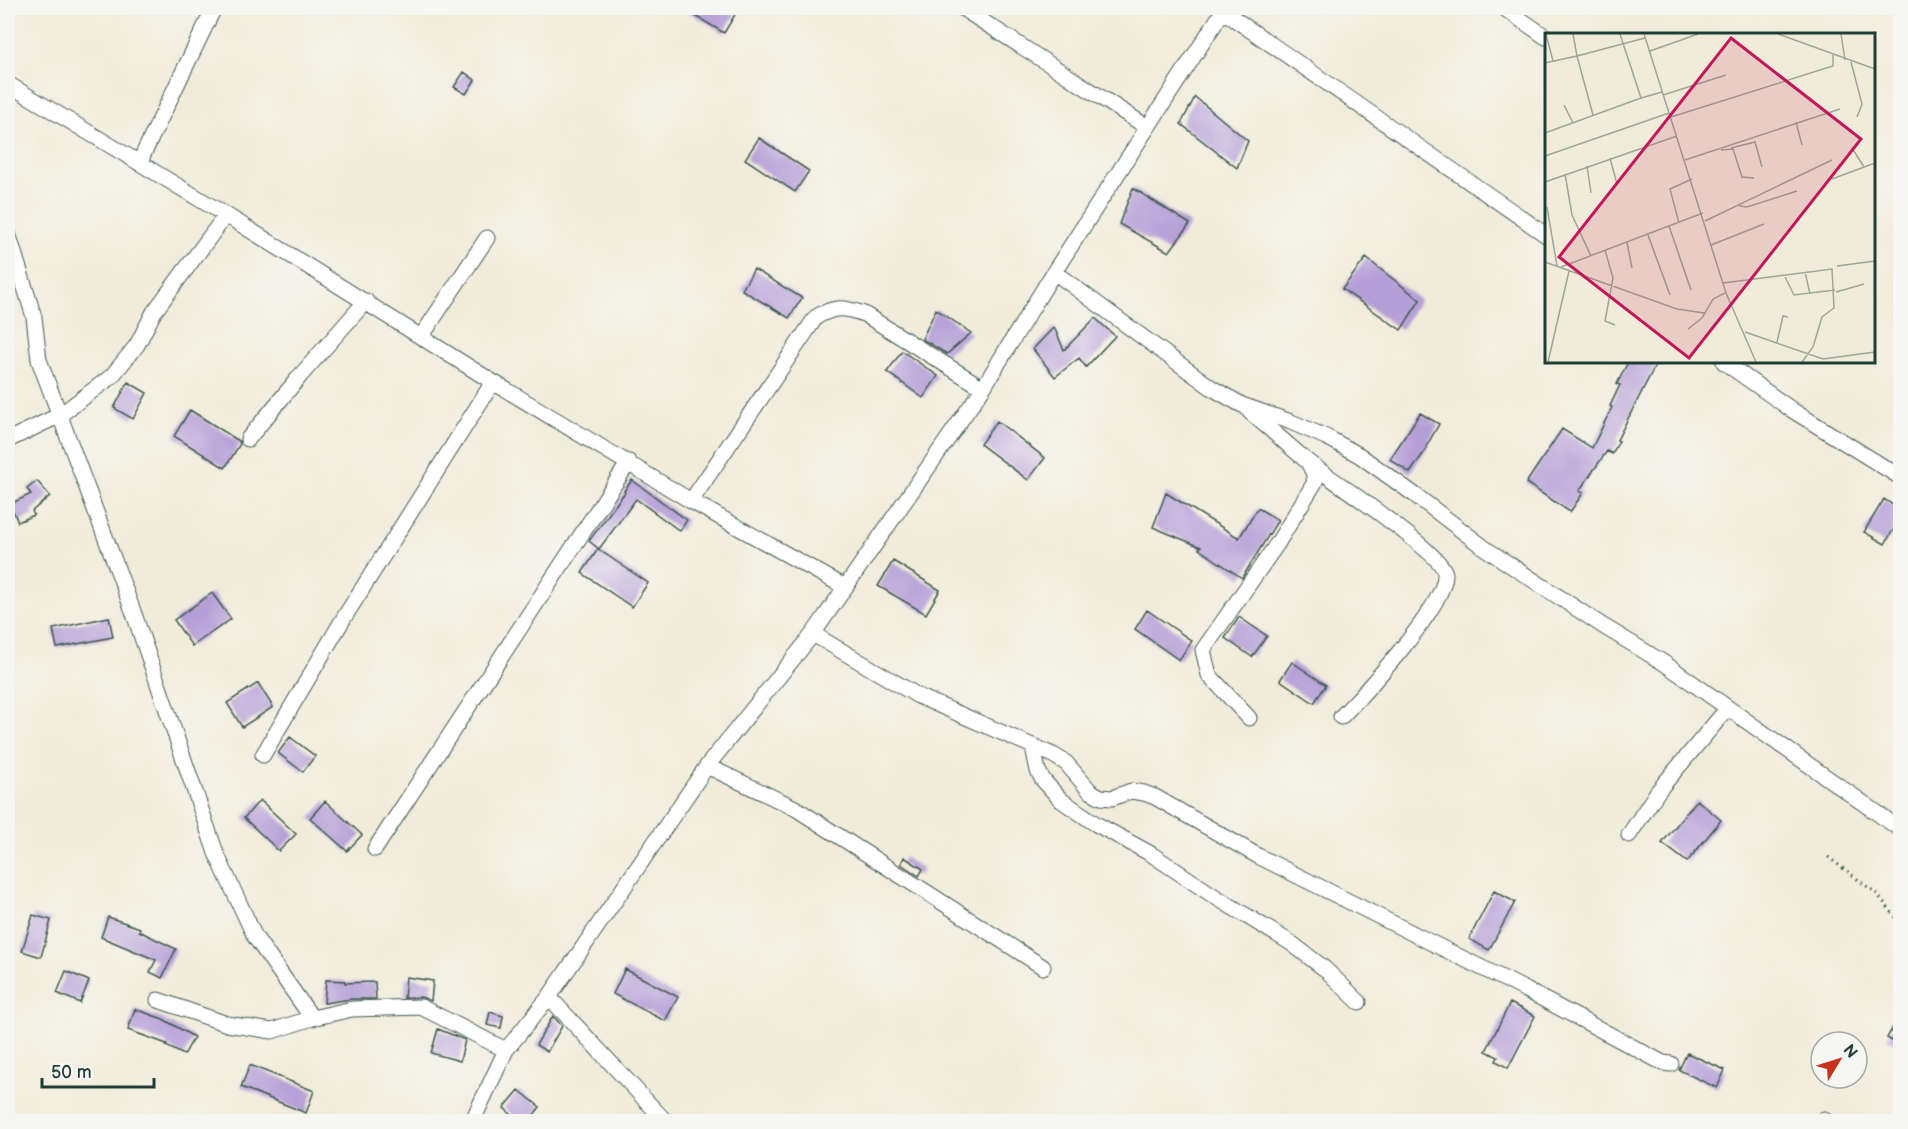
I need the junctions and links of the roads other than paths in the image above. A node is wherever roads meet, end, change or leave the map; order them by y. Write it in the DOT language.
graph roads {
  1 [pos="214,8"];
  2 [pos="962,8"];
  3 [pos="1504,8"];
  4 [pos="1224,9"];
  5 [pos="1545,36"];
  6 [pos="8,84"];
  7 [pos="1147,127"];
  8 [pos="139,163"];
  9 [pos="226,215"];
  10 [pos="8,233"];
  11 [pos="1545,234"];
  12 [pos="487,238"];
  13 [pos="1054,272"];
  14 [pos="366,301"];
  15 [pos="421,338"];
  16 [pos="1725,363"];
  17 [pos="493,382"];
  18 [pos="983,388"];
  19 [pos="1242,405"];
  20 [pos="60,415"];
  21 [pos="248,439"];
  22 [pos="8,440"];
  23 [pos="629,462"];
  24 [pos="1308,462"];
  25 [pos="1900,477"];
  26 [pos="691,501"];
  27 [pos="845,586"];
  28 [pos="813,634"];
  29 [pos="1728,709"];
  30 [pos="1341,717"];
  31 [pos="1248,718"];
  32 [pos="1033,747"];
  33 [pos="263,756"];
  34 [pos="707,766"];
  35 [pos="1900,829"];
  36 [pos="1629,835"];
  37 [pos="375,849"];
  38 [pos="1043,967"];
  39 [pos="549,998"];
  40 [pos="158,1000"];
  41 [pos="1359,1002"];
  42 [pos="312,1018"];
  43 [pos="506,1050"];
  44 [pos="1671,1064"];
  45 [pos="471,1122"];
  46 [pos="666,1122"];
  1 -- 8 [label="street"];
  2 -- 7 [label="street"];
  3 -- 5 [label="street"];
  4 -- 7 [label="street"];
  4 -- 11 [label="street"];
  6 -- 8 [label="street"];
  7 -- 13 [label="street"];
  8 -- 9 [label="street"];
  9 -- 14 [label="street"];
  9 -- 20 [label="street"];
  10 -- 20 [label="street"];
  12 -- 15 [label="street"];
  13 -- 18 [label="street"];
  13 -- 19 [label="street"];
  14 -- 15 [label="street"];
  14 -- 21 [label="street"];
  15 -- 17 [label="street"];
  16 -- 25 [label="street"];
  17 -- 23 [label="street"];
  17 -- 33 [label="street"];
  18 -- 26 [label="street"];
  18 -- 27 [label="street"];
  19 -- 24 [label="street"];
  19 -- 29 [label="street"];
  20 -- 22 [label="street"];
  20 -- 42 [label="street"];
  23 -- 26 [label="street"];
  23 -- 37 [label="street"];
  24 -- 30 [label="street"];
  24 -- 31 [label="street"];
  26 -- 27 [label="street"];
  27 -- 28 [label="street"];
  28 -- 32 [label="street"];
  28 -- 34 [label="street"];
  29 -- 35 [label="street"];
  29 -- 36 [label="street"];
  32 -- 41 [label="street"];
  32 -- 44 [label="street"];
  34 -- 38 [label="street"];
  34 -- 39 [label="street"];
  39 -- 43 [label="street"];
  39 -- 46 [label="street"];
  40 -- 42 [label="street"];
  42 -- 43 [label="street"];
  43 -- 45 [label="street"];
}
